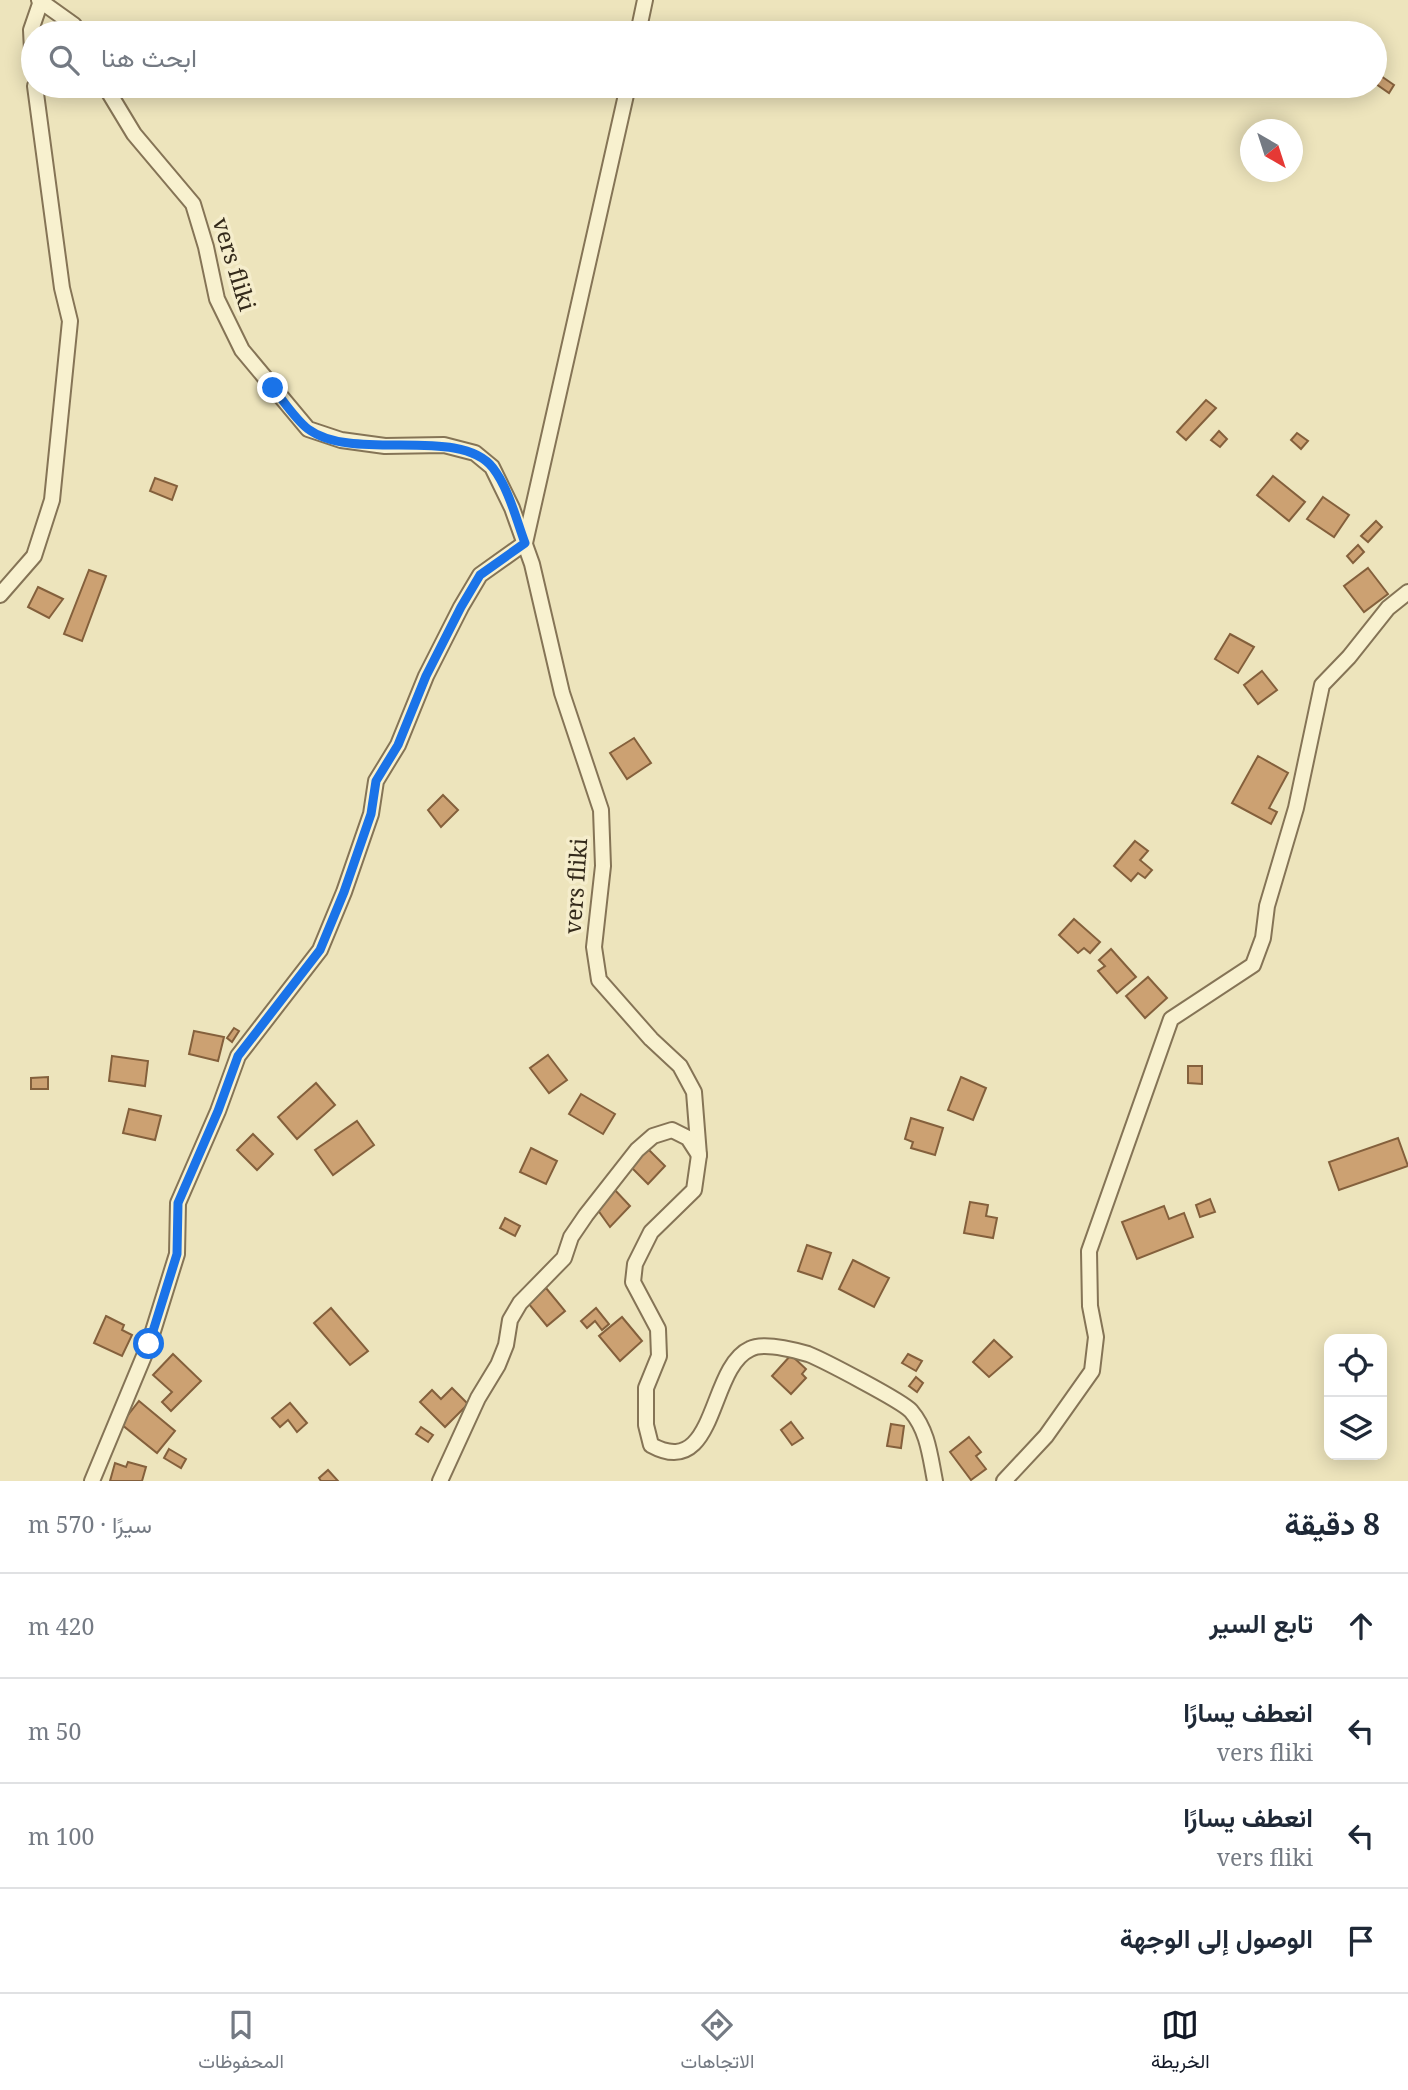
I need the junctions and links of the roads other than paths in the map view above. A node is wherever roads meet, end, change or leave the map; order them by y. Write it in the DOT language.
graph roads {
  1 [pos="645,0"];
  2 [pos="40,1"];
  3 [pos="34,21"];
  4 [pos="68,21"];
  5 [pos="641,21"];
  6 [pos="37,98"];
  7 [pos="112,98"];
  8 [pos="625,98"];
  9 [pos="525,543"];
  10 [pos="1408,592"];
  11 [pos="0,595"];
  12 [pos="699,1155"];
  13 [pos="92,1481"];
  14 [pos="440,1481"];
  15 [pos="935,1481"];
  16 [pos="1004,1481"];
  1 -- 5 [label="street"];
  2 -- 3 [label="street"];
  2 -- 4 [label="street"];
  6 -- 11 [label="street"];
  7 -- 9 [label="street, vers fliki"];
  8 -- 9 [label="street"];
  9 -- 12 [label="street, vers fliki"];
  9 -- 13 [label="street"];
  10 -- 16 [label="street"];
  12 -- 14 [label="street"];
  12 -- 15 [label="street, vers fliki"];
}
